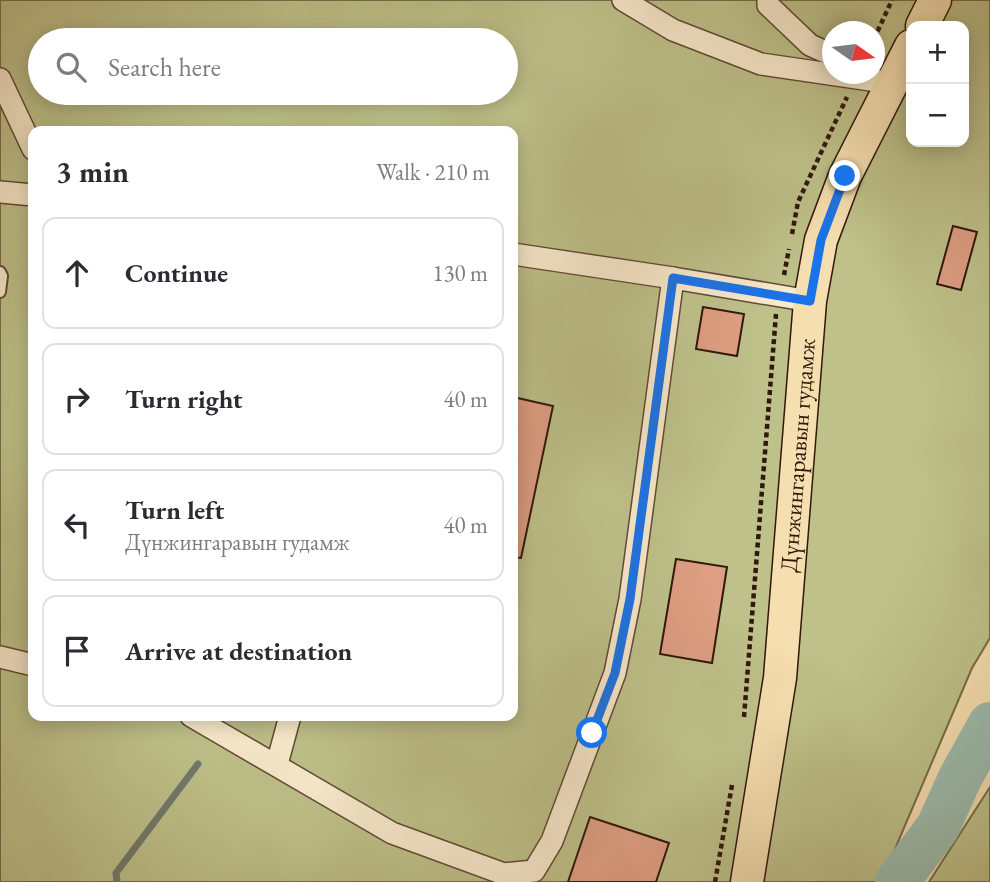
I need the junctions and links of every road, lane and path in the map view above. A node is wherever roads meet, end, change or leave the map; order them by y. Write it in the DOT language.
graph roads {
  1 [pos="623,0"];
  2 [pos="768,0"];
  3 [pos="892,0"];
  4 [pos="936,0"];
  5 [pos="882,21"];
  6 [pos="925,21"];
  7 [pos="822,50"];
  8 [pos="906,51"];
  9 [pos="822,71"];
  10 [pos="885,74"];
  11 [pos="0,79"];
  12 [pos="879,84"];
  13 [pos="28,138"];
  14 [pos="0,192"];
  15 [pos="28,195"];
  16 [pos="518,255"];
  17 [pos="0,272"];
  18 [pos="673,278"];
  19 [pos="0,292"];
  20 [pos="810,301"];
  21 [pos="0,657"];
  22 [pos="28,664"];
  23 [pos="200,721"];
  24 [pos="289,721"];
  25 [pos="277,764"];
  26 [pos="747,882"];
  1 -- 9 [label="street"];
  2 -- 7 [label="street"];
  3 -- 5 [label="path"];
  4 -- 6 [label="main road"];
  8 -- 10 [label="main road, Дүнжингаравын гудамж"];
  11 -- 13 [label="street"];
  12 -- 20 [label="main road, Дүнжингаравын гудамж"];
  14 -- 15 [label="street"];
  16 -- 18 [label="street"];
  17 -- 19 [label="lane"];
  18 -- 20 [label="street"];
  18 -- 25 [label="street"];
  20 -- 26 [label="main road, Дүнжингаравын гудамж"];
  21 -- 22 [label="street"];
  23 -- 25 [label="street"];
  24 -- 25 [label="street"];
}
